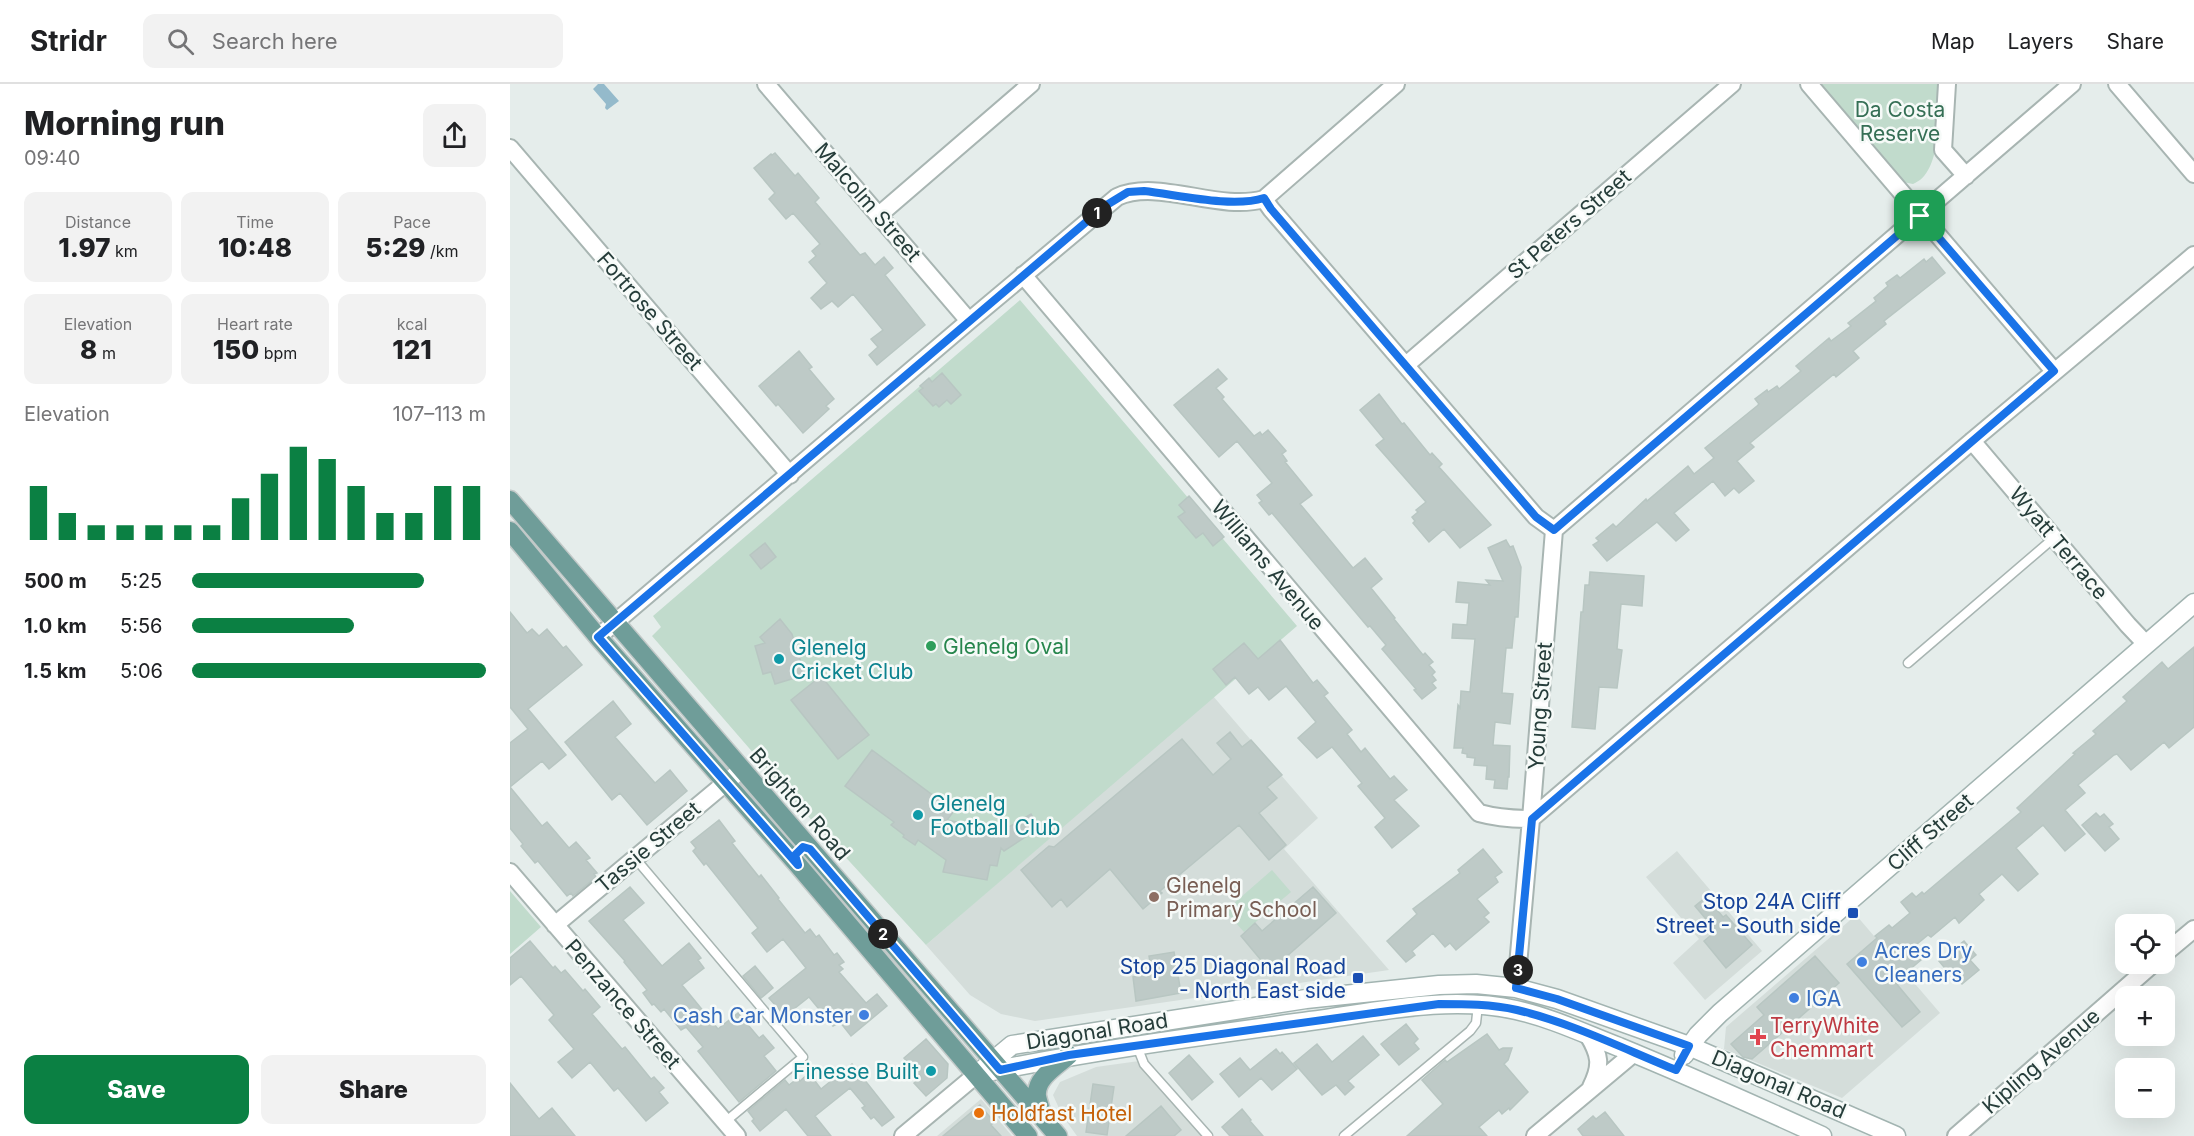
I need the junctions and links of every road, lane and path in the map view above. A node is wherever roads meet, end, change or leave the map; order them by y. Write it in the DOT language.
graph roads {
  1 [pos="766,84"];
  2 [pos="1030,84"];
  3 [pos="1396,84"];
  4 [pos="1732,84"];
  5 [pos="1809,84"];
  6 [pos="1947,84"];
  7 [pos="2072,84"];
  8 [pos="2117,84"];
  9 [pos="510,148"];
  10 [pos="2194,174"];
  11 [pos="1966,176"];
  12 [pos="1264,198"];
  13 [pos="879,215"];
  14 [pos="1920,216"];
  15 [pos="2194,255"];
  16 [pos="1023,275"];
  17 [pos="969,321"];
  18 [pos="1407,364"];
  19 [pos="2054,371"];
  20 [pos="1972,441"];
  21 [pos="790,475"];
  22 [pos="511,503"];
  23 [pos="1554,530"];
  24 [pos="510,531"];
  25 [pos="2055,537"];
  26 [pos="2194,603"];
  27 [pos="614,623"];
  28 [pos="598,637"];
  29 [pos="2146,644"];
  30 [pos="1908,663"];
  31 [pos="741,770"];
  32 [pos="724,783"];
  33 [pos="782,817"];
  34 [pos="1532,819"];
  35 [pos="767,831"];
  36 [pos="810,849"];
  37 [pos="635,858"];
  38 [pos="798,865"];
  39 [pos="510,872"];
  40 [pos="555,926"];
  41 [pos="2194,929"];
  42 [pos="2175,945"];
  43 [pos="2141,974"];
  44 [pos="1516,988"];
  45 [pos="1478,1005"];
  46 [pos="1720,1013"];
  47 [pos="1588,1035"];
  48 [pos="1137,1046"];
  49 [pos="1689,1046"];
  50 [pos="1634,1053"];
  51 [pos="1069,1055"];
  52 [pos="1718,1058"];
  53 [pos="997,1065"];
  54 [pos="1676,1070"];
  55 [pos="976,1074"];
  56 [pos="1589,1090"];
  57 [pos="1043,1119"];
  58 [pos="725,1122"];
  59 [pos="1888,1134"];
  60 [pos="737,1136"];
  61 [pos="903,1136"];
  62 [pos="1028,1136"];
  63 [pos="1058,1136"];
  64 [pos="1208,1136"];
  65 [pos="1344,1136"];
  66 [pos="1535,1136"];
  67 [pos="1822,1136"];
  68 [pos="1956,1136"];
  1 -- 13 [label="street, Malcolm Street"];
  2 -- 13 [label="street"];
  3 -- 12 [label="street"];
  4 -- 18 [label="street, St Peters Street"];
  5 -- 14 [label="street"];
  6 -- 11 [label="street"];
  7 -- 11 [label="street"];
  8 -- 10 [label="street"];
  9 -- 21 [label="street, Fortrose Street"];
  11 -- 14 [label="street"];
  12 -- 16 [label="street"];
  12 -- 18 [label="street"];
  13 -- 17 [label="street, Malcolm Street"];
  14 -- 19 [label="street"];
  14 -- 23 [label="street"];
  15 -- 19 [label="street"];
  16 -- 17 [label="street"];
  16 -- 34 [label="street, Williams Avenue"];
  17 -- 21 [label="street"];
  18 -- 23 [label="street"];
  19 -- 20 [label="street"];
  20 -- 25 [label="street, Wyatt Terrace"];
  20 -- 34 [label="street"];
  21 -- 27 [label="street"];
  22 -- 27 [label="main road, Brighton Road"];
  23 -- 34 [label="street, Young Street"];
  24 -- 28 [label="main road, Brighton Road"];
  25 -- 29 [label="street, Wyatt Terrace"];
  25 -- 30 [label="lane"];
  26 -- 29 [label="main road, Cliff Street"];
  27 -- 28 [label="street"];
  27 -- 31 [label="main road, Brighton Road"];
  28 -- 32 [label="main road, Brighton Road"];
  29 -- 46 [label="main road, Cliff Street"];
  31 -- 32 [label="street, Tassie Street"];
  31 -- 33 [label="main road, Brighton Road"];
  32 -- 35 [label="main road, Brighton Road"];
  32 -- 37 [label="street, Tassie Street"];
  33 -- 35 [label="main road"];
  33 -- 36 [label="main road, Brighton Road"];
  34 -- 44 [label="street, Young Street"];
  35 -- 38 [label="main road, Brighton Road"];
  36 -- 38 [label="main road"];
  36 -- 53 [label="main road, Brighton Road"];
  37 -- 40 [label="street, Tassie Street"];
  37 -- 58 [label="lane"];
  38 -- 55 [label="main road, Brighton Road"];
  39 -- 40 [label="street, Penzance Street"];
  40 -- 58 [label="street, Penzance Street"];
  41 -- 42 [label="street"];
  43 -- 68 [label="street, Kipling Avenue"];
  44 -- 49 [label="main road, Diagonal Road"];
  44 -- 53 [label="main road, Diagonal Road"];
  45 -- 47 [label="main road, Diagonal Road"];
  45 -- 48 [label="main road, Diagonal Road"];
  45 -- 65 [label="lane"];
  46 -- 49 [label="main road, Cliff Street"];
  46 -- 52 [label="main road"];
  47 -- 50 [label="main road, Diagonal Road"];
  47 -- 56 [label="street"];
  48 -- 51 [label="main road, Diagonal Road"];
  48 -- 64 [label="lane"];
  49 -- 52 [label="main road, Diagonal Road"];
  49 -- 54 [label="main road, Cliff Street"];
  50 -- 54 [label="main road, Diagonal Road"];
  50 -- 56 [label="street"];
  51 -- 53 [label="main road, Diagonal Road"];
  51 -- 57 [label="main road"];
  52 -- 59 [label="main road, Diagonal Road"];
  53 -- 55 [label="main road, Diagonal Road"];
  53 -- 57 [label="main road, Brighton Road"];
  54 -- 67 [label="main road, Diagonal Road"];
  55 -- 61 [label="street"];
  55 -- 62 [label="main road, Brighton Road"];
  56 -- 66 [label="street"];
  57 -- 63 [label="main road, Brighton Road"];
  58 -- 60 [label="street, Penzance Street"];
}
